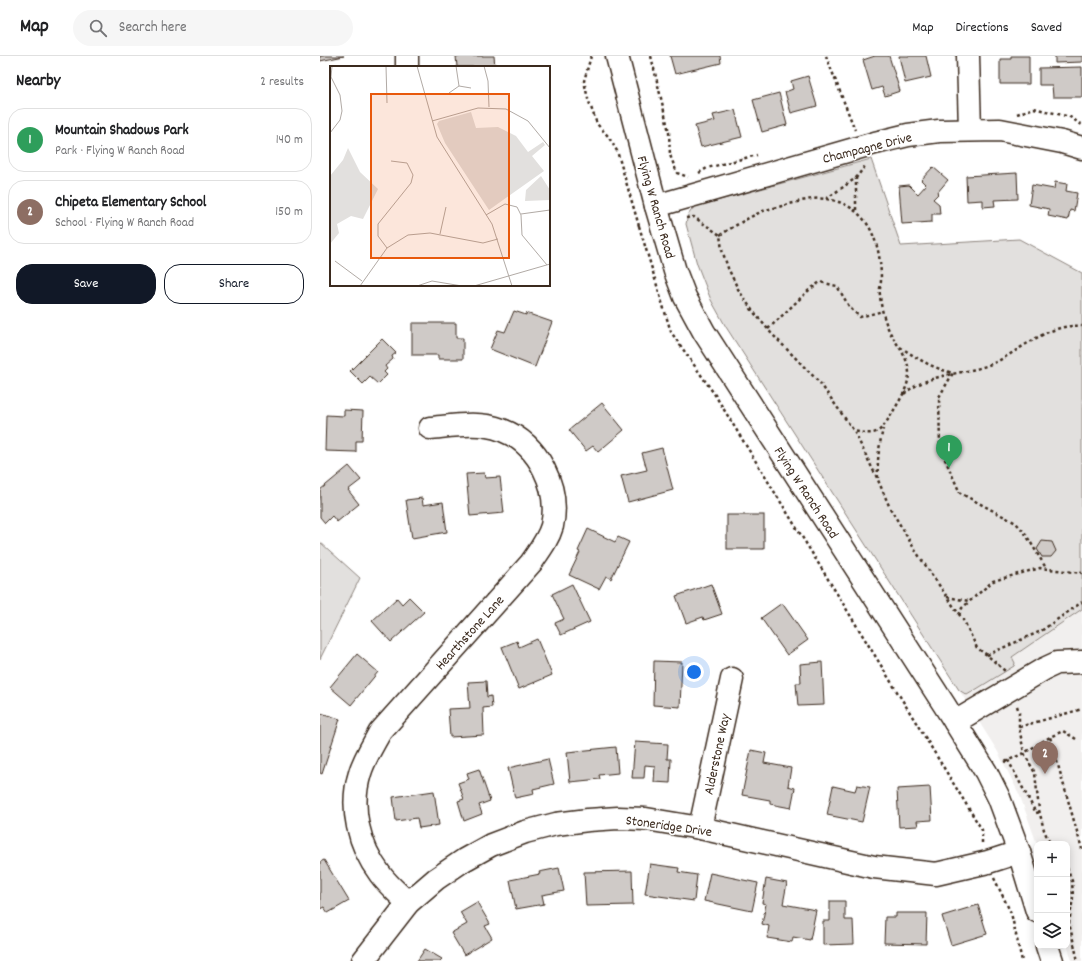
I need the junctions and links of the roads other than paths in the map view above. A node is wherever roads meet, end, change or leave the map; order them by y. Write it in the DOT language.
graph roads {
  1 [pos="617,56"];
  2 [pos="968,56"];
  3 [pos="970,130"];
  4 [pos="1082,148"];
  5 [pos="656,206"];
  6 [pos="430,428"];
  7 [pos="1082,662"];
  8 [pos="732,679"];
  9 [pos="954,722"];
  10 [pos="700,828"];
  11 [pos="1019,852"];
  12 [pos="1034,900"];
  13 [pos="408,903"];
  14 [pos="1048,949"];
  15 [pos="363,961"];
  16 [pos="1052,961"];
  1 -- 5 [label="street, Flying W Ranch Road"];
  2 -- 3 [label="street"];
  3 -- 4 [label="street, Champagne Drive"];
  3 -- 5 [label="street, Champagne Drive"];
  5 -- 9 [label="street, Flying W Ranch Road"];
  6 -- 13 [label="street, Hearthstone Lane"];
  7 -- 9 [label="street"];
  8 -- 10 [label="street, Alderstone Way"];
  9 -- 11 [label="street, Flying W Ranch Road"];
  10 -- 11 [label="street, Stoneridge Drive"];
  10 -- 13 [label="street, Stoneridge Drive"];
  11 -- 12 [label="street, Flying W Ranch Road"];
  13 -- 15 [label="street, Stoneridge Drive"];
  14 -- 16 [label="street"];
}
